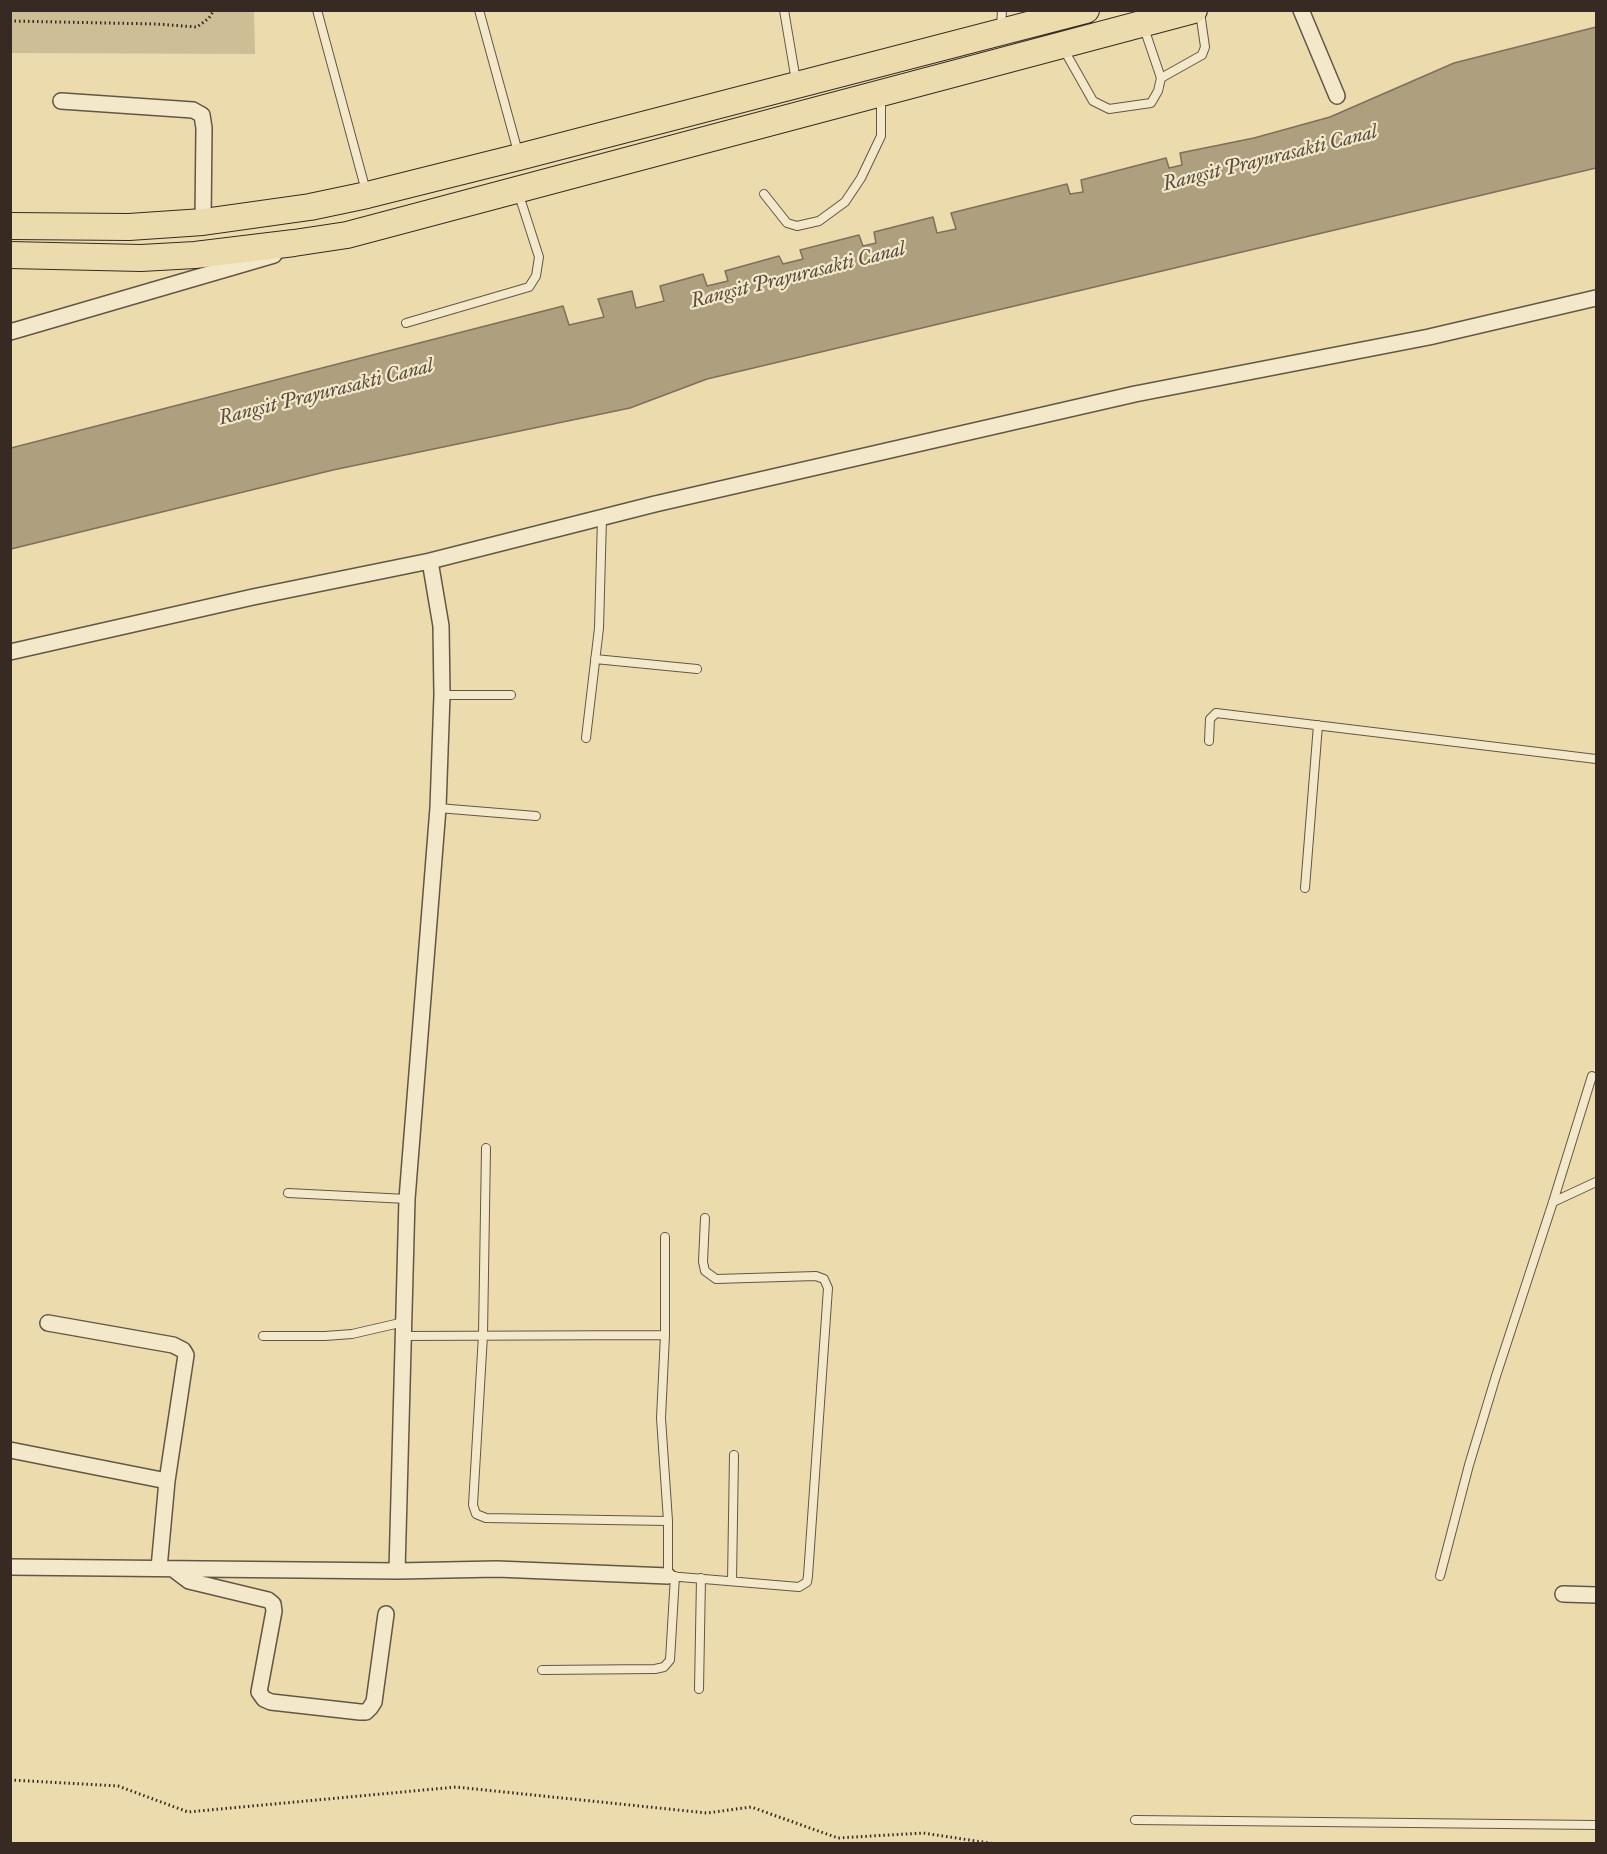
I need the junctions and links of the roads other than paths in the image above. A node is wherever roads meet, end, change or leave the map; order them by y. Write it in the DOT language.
graph roads {
  1 [pos="317,10"];
  2 [pos="479,10"];
  3 [pos="784,10"];
  4 [pos="1086,10"];
  5 [pos="1194,10"];
  6 [pos="1200,10"];
  7 [pos="1301,10"];
  8 [pos="1001,22"];
  9 [pos="1143,24"];
  10 [pos="1062,47"];
  11 [pos="1161,78"];
  12 [pos="797,86"];
  13 [pos="881,94"];
  14 [pos="1337,96"];
  15 [pos="61,101"];
  16 [pos="519,157"];
  17 [pos="517,189"];
  18 [pos="764,194"];
  19 [pos="367,195"];
  20 [pos="203,222"];
  21 [pos="10,226"];
  22 [pos="346,235"];
  23 [pos="10,255"];
  24 [pos="1596,298"];
  25 [pos="406,323"];
  26 [pos="10,332"];
  27 [pos="602,518"];
  28 [pos="430,561"];
  29 [pos="10,652"];
  30 [pos="595,659"];
  31 [pos="697,669"];
  32 [pos="442,695"];
  33 [pos="511,695"];
  34 [pos="1318,725"];
  35 [pos="586,738"];
  36 [pos="1209,741"];
  37 [pos="1596,759"];
  38 [pos="438,808"];
  39 [pos="536,816"];
  40 [pos="1305,888"];
  41 [pos="1592,1076"];
  42 [pos="486,1148"];
  43 [pos="1596,1182"];
  44 [pos="288,1193"];
  45 [pos="407,1199"];
  46 [pos="1553,1202"];
  47 [pos="705,1218"];
  48 [pos="665,1237"];
  49 [pos="48,1323"];
  50 [pos="404,1329"];
  51 [pos="483,1335"];
  52 [pos="666,1335"];
  53 [pos="263,1336"];
  54 [pos="10,1450"];
  55 [pos="734,1455"];
  56 [pos="167,1481"];
  57 [pos="668,1521"];
  58 [pos="10,1567"];
  59 [pos="166,1568"];
  60 [pos="397,1571"];
  61 [pos="671,1576"];
  62 [pos="1440,1576"];
  63 [pos="701,1578"];
  64 [pos="732,1581"];
  65 [pos="1563,1594"];
  66 [pos="1596,1595"];
  67 [pos="386,1614"];
  68 [pos="542,1670"];
  69 [pos="699,1689"];
  70 [pos="1135,1820"];
  71 [pos="1596,1825"];
  1 -- 19 [label="lane"];
  2 -- 16 [label="lane"];
  3 -- 12 [label="lane"];
  4 -- 8 [label="main road"];
  5 -- 9 [label="main road"];
  6 -- 11 [label="lane"];
  7 -- 14 [label="street"];
  8 -- 12 [label="main road"];
  9 -- 10 [label="main road"];
  9 -- 11 [label="lane"];
  10 -- 11 [label="lane"];
  10 -- 13 [label="main road"];
  12 -- 16 [label="main road"];
  13 -- 17 [label="main road"];
  13 -- 18 [label="lane"];
  15 -- 20 [label="street"];
  16 -- 19 [label="main road"];
  17 -- 22 [label="main road"];
  17 -- 25 [label="lane"];
  19 -- 20 [label="main road"];
  20 -- 21 [label="main road"];
  22 -- 23 [label="main road"];
  22 -- 26 [label="street"];
  24 -- 27 [label="street"];
  27 -- 28 [label="street"];
  27 -- 30 [label="lane"];
  28 -- 29 [label="street"];
  28 -- 32 [label="street"];
  30 -- 31 [label="lane"];
  30 -- 35 [label="lane"];
  32 -- 33 [label="lane"];
  32 -- 38 [label="street"];
  34 -- 36 [label="lane"];
  34 -- 37 [label="lane"];
  34 -- 40 [label="lane"];
  38 -- 39 [label="lane"];
  38 -- 45 [label="street"];
  41 -- 46 [label="lane"];
  42 -- 51 [label="lane"];
  43 -- 46 [label="lane"];
  44 -- 45 [label="lane"];
  45 -- 50 [label="street"];
  46 -- 62 [label="lane"];
  47 -- 64 [label="lane"];
  48 -- 52 [label="lane"];
  49 -- 56 [label="street"];
  50 -- 51 [label="lane"];
  50 -- 53 [label="lane"];
  50 -- 60 [label="street"];
  51 -- 52 [label="lane"];
  51 -- 57 [label="lane"];
  52 -- 57 [label="lane"];
  54 -- 56 [label="street"];
  55 -- 64 [label="lane"];
  56 -- 59 [label="street"];
  57 -- 61 [label="lane"];
  58 -- 59 [label="street"];
  59 -- 60 [label="street"];
  59 -- 67 [label="street"];
  60 -- 61 [label="street"];
  61 -- 63 [label="lane"];
  61 -- 68 [label="lane"];
  63 -- 64 [label="lane"];
  63 -- 69 [label="lane"];
  65 -- 66 [label="street"];
  70 -- 71 [label="lane"];
}
